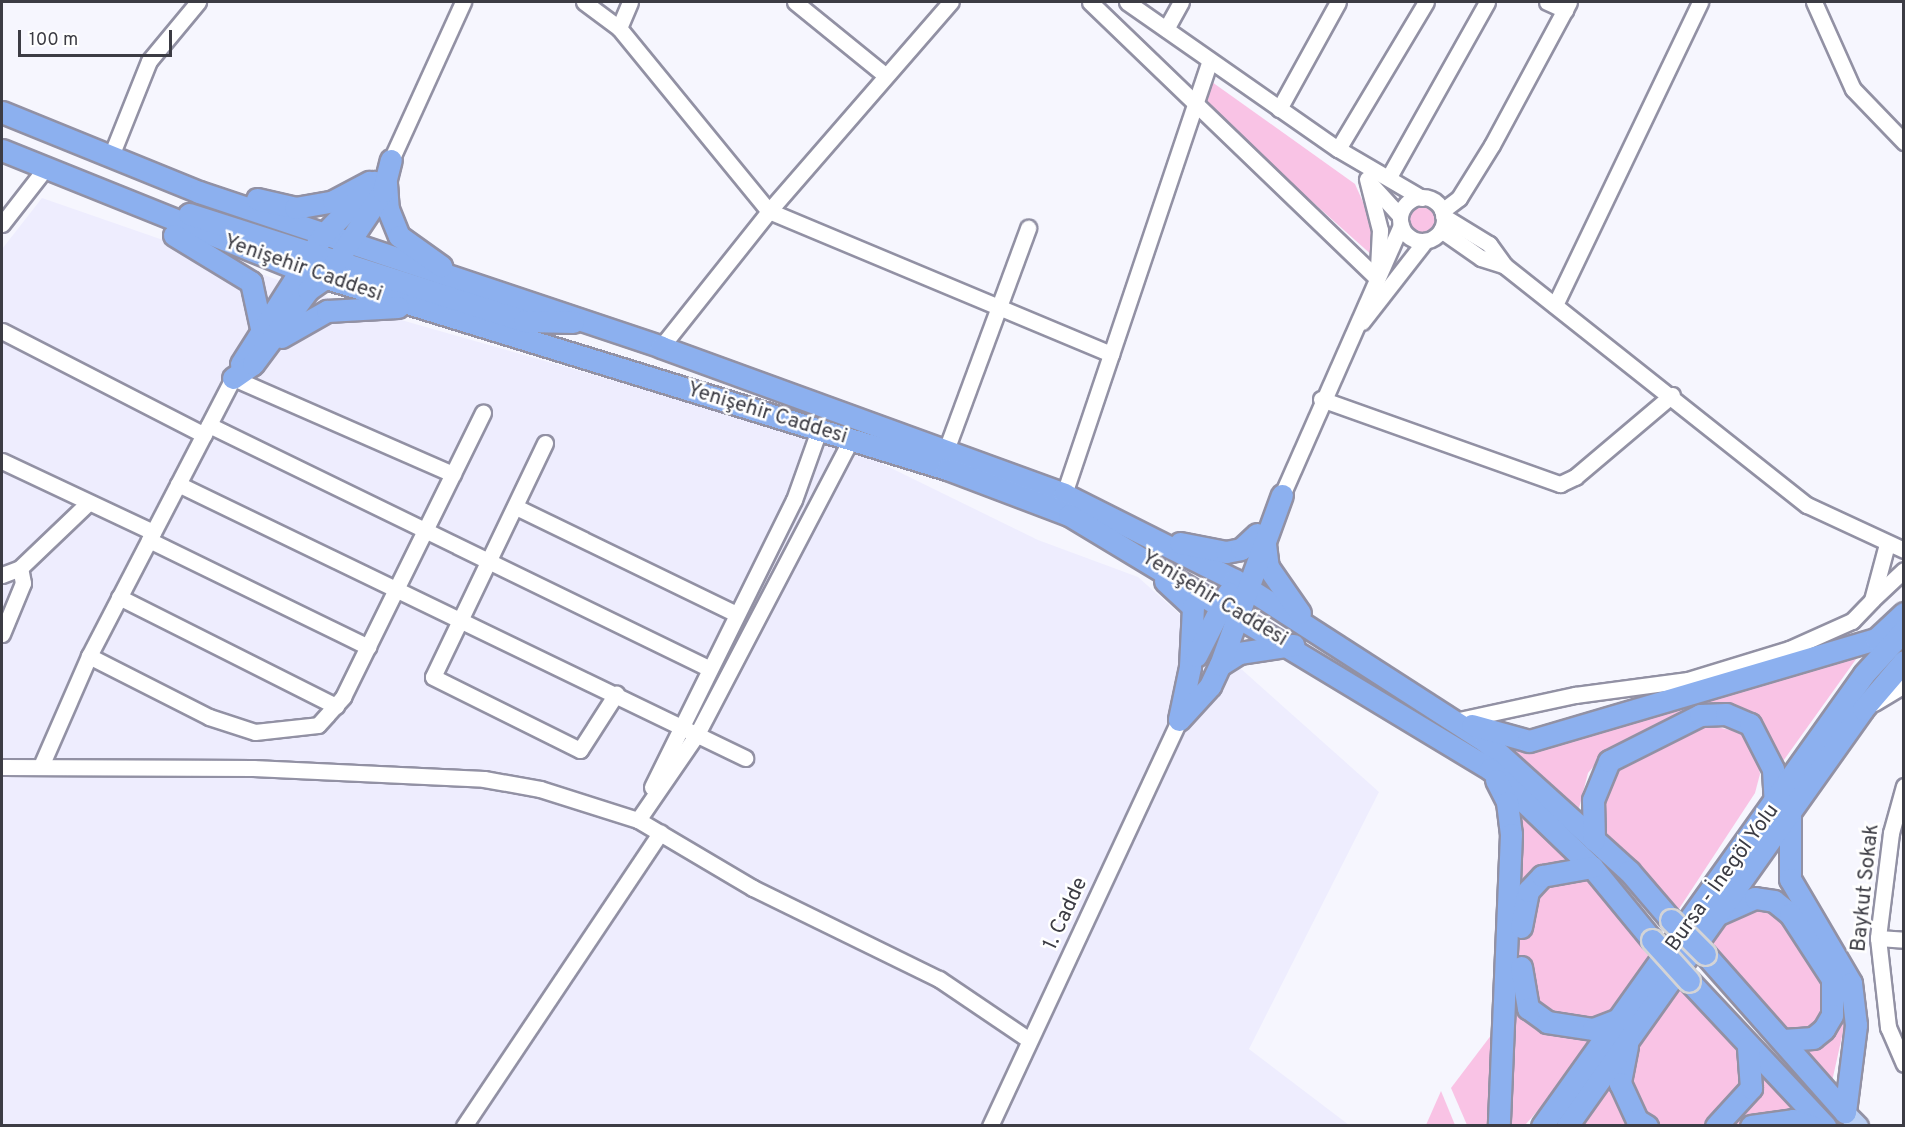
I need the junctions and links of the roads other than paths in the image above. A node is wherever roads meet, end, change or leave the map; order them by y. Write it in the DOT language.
graph roads {
  1 [pos="179,2"];
  2 [pos="198,2"];
  3 [pos="463,2"];
  4 [pos="584,2"];
  5 [pos="630,2"];
  6 [pos="795,2"];
  7 [pos="951,2"];
  8 [pos="1090,2"];
  9 [pos="1127,2"];
  10 [pos="1181,2"];
  11 [pos="1338,2"];
  12 [pos="1426,2"];
  13 [pos="1487,2"];
  14 [pos="1547,2"];
  15 [pos="1700,2"];
  16 [pos="1814,2"];
  17 [pos="1567,6"];
  18 [pos="185,16"];
  19 [pos="619,28"];
  20 [pos="1166,29"];
  21 [pos="1209,62"];
  22 [pos="886,76"];
  23 [pos="1195,105"];
  24 [pos="1279,109"];
  25 [pos="2,112"];
  26 [pos="1904,142"];
  27 [pos="1338,149"];
  28 [pos="2,150"];
  29 [pos="111,156"];
  30 [pos="44,170"];
  31 [pos="385,172"];
  32 [pos="1390,175"];
  33 [pos="1366,178"];
  34 [pos="199,192"];
  35 [pos="1422,198"];
  36 [pos="126,203"];
  37 [pos="769,211"];
  38 [pos="151,214"];
  39 [pos="1442,219"];
  40 [pos="1401,221"];
  41 [pos="2,224"];
  42 [pos="1028,228"];
  43 [pos="323,235"];
  44 [pos="1425,241"];
  45 [pos="348,244"];
  46 [pos="305,262"];
  47 [pos="331,270"];
  48 [pos="1377,278"];
  49 [pos="464,281"];
  50 [pos="1555,305"];
  51 [pos="415,306"];
  52 [pos="998,311"];
  53 [pos="585,321"];
  54 [pos="261,328"];
  55 [pos="2,331"];
  56 [pos="1348,341"];
  57 [pos="661,347"];
  58 [pos="264,351"];
  59 [pos="1111,354"];
  60 [pos="233,378"];
  61 [pos="1672,395"];
  62 [pos="1321,399"];
  63 [pos="483,413"];
  64 [pos="206,430"];
  65 [pos="819,430"];
  66 [pos="851,439"];
  67 [pos="545,443"];
  68 [pos="946,450"];
  69 [pos="2,461"];
  70 [pos="453,474"];
  71 [pos="178,484"];
  72 [pos="1064,494"];
  73 [pos="1282,495"];
  74 [pos="87,504"];
  75 [pos="516,507"];
  76 [pos="426,529"];
  77 [pos="1095,529"];
  78 [pos="151,536"];
  79 [pos="1261,536"];
  80 [pos="1156,539"];
  81 [pos="1887,544"];
  82 [pos="1904,550"];
  83 [pos="488,560"];
  84 [pos="20,568"];
  85 [pos="1904,570"];
  86 [pos="2,575"];
  87 [pos="1242,584"];
  88 [pos="395,592"];
  89 [pos="119,597"];
  90 [pos="1872,600"];
  91 [pos="1232,609"];
  92 [pos="1904,613"];
  93 [pos="736,614"];
  94 [pos="455,621"];
  95 [pos="1904,630"];
  96 [pos="2,634"];
  97 [pos="1293,645"];
  98 [pos="368,647"];
  99 [pos="1343,651"];
  100 [pos="89,656"];
  101 [pos="1904,661"];
  102 [pos="1220,665"];
  103 [pos="1190,667"];
  104 [pos="708,668"];
  105 [pos="1904,685"];
  106 [pos="616,694"];
  107 [pos="336,706"];
  108 [pos="1863,709"];
  109 [pos="1179,720"];
  110 [pos="1456,721"];
  111 [pos="679,726"];
  112 [pos="697,734"];
  113 [pos="744,758"];
  114 [pos="41,766"];
  115 [pos="2,767"];
  116 [pos="1490,769"];
  117 [pos="1902,796"];
  118 [pos="1783,808"];
  119 [pos="638,820"];
  120 [pos="660,833"];
  121 [pos="1594,840"];
  122 [pos="1592,867"];
  123 [pos="1718,915"];
  124 [pos="1878,938"];
  125 [pos="1904,940"];
  126 [pos="1621,1018"];
  127 [pos="1029,1040"];
  128 [pos="1783,1040"];
  129 [pos="1628,1041"];
  130 [pos="1748,1047"];
  131 [pos="1904,1064"];
  132 [pos="1852,1119"];
  133 [pos="464,1125"];
  134 [pos="990,1125"];
  135 [pos="1499,1125"];
  136 [pos="1542,1125"];
  137 [pos="1568,1125"];
  138 [pos="1647,1125"];
  139 [pos="1716,1125"];
  140 [pos="1751,1125"];
  141 [pos="1812,1125"];
  142 [pos="1825,1125"];
  1 -- 18 [label="street"];
  2 -- 18 [label="street"];
  3 -- 31 [label="street"];
  4 -- 19 [label="street"];
  5 -- 19 [label="street"];
  6 -- 22 [label="street"];
  7 -- 22 [label="street"];
  8 -- 23 [label="street"];
  9 -- 20 [label="street"];
  10 -- 20 [label="street"];
  11 -- 24 [label="street"];
  12 -- 27 [label="street"];
  13 -- 32 [label="street"];
  14 -- 17 [label="street"];
  15 -- 50 [label="street"];
  16 -- 26 [label="street"];
  17 -- 39 [label="street"];
  18 -- 29 [label="street"];
  19 -- 37 [label="street"];
  20 -- 21 [label="street"];
  21 -- 23 [label="street"];
  21 -- 24 [label="street"];
  22 -- 37 [label="street"];
  23 -- 48 [label="street"];
  23 -- 59 [label="street"];
  24 -- 27 [label="street"];
  25 -- 29 [label="highway, Yenişehir Caddesi"];
  27 -- 32 [label="street"];
  27 -- 33 [label="street"];
  28 -- 30 [label="highway, Yenişehir Caddesi"];
  29 -- 34 [label="highway, Yenişehir Caddesi"];
  30 -- 36 [label="highway, Yenişehir Caddesi"];
  30 -- 41 [label="street"];
  31 -- 34 [label="highway"];
  31 -- 43 [label="highway"];
  31 -- 45 [label="highway"];
  31 -- 49 [label="highway"];
  32 -- 35 [label="street"];
  33 -- 40 [label="street"];
  33 -- 48 [label="street"];
  34 -- 43 [label="highway, Yenişehir Caddesi"];
  35 -- 39 [label="street"];
  35 -- 40 [label="street"];
  36 -- 38 [label="highway, Yenişehir Caddesi"];
  36 -- 46 [label="highway"];
  37 -- 52 [label="street"];
  37 -- 57 [label="street"];
  38 -- 46 [label="highway, Yenişehir Caddesi"];
  38 -- 54 [label="highway"];
  39 -- 44 [label="street"];
  39 -- 50 [label="street"];
  40 -- 44 [label="street"];
  40 -- 48 [label="street"];
  42 -- 52 [label="street"];
  43 -- 45 [label="highway, Yenişehir Caddesi"];
  43 -- 46 [label="highway"];
  44 -- 56 [label="street"];
  45 -- 47 [label="highway"];
  45 -- 49 [label="highway, Yenişehir Caddesi"];
  46 -- 47 [label="highway, Yenişehir Caddesi"];
  46 -- 54 [label="highway"];
  47 -- 51 [label="highway, Yenişehir Caddesi"];
  47 -- 53 [label="highway"];
  47 -- 58 [label="highway"];
  48 -- 56 [label="street"];
  49 -- 53 [label="highway, Yenişehir Caddesi"];
  50 -- 61 [label="street"];
  51 -- 58 [label="highway"];
  51 -- 65 [label="highway, Yenişehir Caddesi"];
  52 -- 59 [label="street"];
  52 -- 68 [label="street"];
  53 -- 57 [label="highway, Yenişehir Caddesi"];
  54 -- 60 [label="highway"];
  55 -- 64 [label="street"];
  56 -- 62 [label="street"];
  57 -- 68 [label="highway, Yenişehir Caddesi"];
  58 -- 60 [label="highway"];
  59 -- 72 [label="street"];
  60 -- 64 [label="street"];
  60 -- 70 [label="street"];
  61 -- 62 [label="street"];
  61 -- 81 [label="street"];
  62 -- 73 [label="street"];
  63 -- 70 [label="street"];
  64 -- 71 [label="street"];
  64 -- 76 [label="street"];
  65 -- 66 [label="highway, Yenişehir Caddesi"];
  65 -- 93 [label="street"];
  66 -- 77 [label="highway, Yenişehir Caddesi"];
  66 -- 112 [label="street"];
  67 -- 75 [label="street"];
  68 -- 72 [label="highway, Yenişehir Caddesi"];
  69 -- 74 [label="street"];
  70 -- 76 [label="street"];
  71 -- 78 [label="street"];
  71 -- 88 [label="street"];
  72 -- 80 [label="highway, Yenişehir Caddesi"];
  73 -- 79 [label="highway"];
  74 -- 78 [label="street"];
  74 -- 84 [label="street"];
  75 -- 83 [label="street"];
  75 -- 93 [label="street"];
  76 -- 83 [label="street"];
  76 -- 88 [label="street"];
  77 -- 91 [label="highway, Yenişehir Caddesi"];
  77 -- 103 [label="highway"];
  78 -- 89 [label="street"];
  78 -- 98 [label="street"];
  79 -- 80 [label="highway"];
  79 -- 87 [label="highway"];
  79 -- 99 [label="highway"];
  80 -- 87 [label="highway, Yenişehir Caddesi"];
  81 -- 82 [label="street"];
  81 -- 90 [label="street"];
  83 -- 94 [label="street"];
  83 -- 104 [label="street"];
  84 -- 86 [label="street"];
  84 -- 96 [label="street"];
  85 -- 90 [label="street"];
  87 -- 91 [label="highway"];
  87 -- 99 [label="highway, Yenişehir Caddesi"];
  88 -- 94 [label="street"];
  88 -- 98 [label="street"];
  89 -- 100 [label="street"];
  89 -- 107 [label="street"];
  90 -- 110 [label="street"];
  91 -- 97 [label="highway, Yenişehir Caddesi"];
  91 -- 102 [label="highway"];
  91 -- 103 [label="highway"];
  92 -- 110 [label="highway"];
  93 -- 104 [label="street"];
  94 -- 106 [label="street"];
  94 -- 106 [label="street"];
  95 -- 118 [label="highway, Bursa - İnegöl Yolu"];
  97 -- 102 [label="highway"];
  97 -- 116 [label="highway, Yenişehir Caddesi"];
  98 -- 107 [label="street"];
  99 -- 110 [label="highway, Yenişehir Caddesi"];
  100 -- 107 [label="street"];
  100 -- 114 [label="street"];
  101 -- 108 [label="highway, Bursa - İnegöl Yolu"];
  102 -- 109 [label="highway"];
  103 -- 109 [label="highway"];
  104 -- 111 [label="street"];
  105 -- 108 [label="street"];
  106 -- 111 [label="street"];
  108 -- 118 [label="highway, Bursa - İnegöl Yolu"];
  109 -- 127 [label="street, 1. Cadde"];
  110 -- 121 [label="highway"];
  111 -- 112 [label="street"];
  111 -- 119 [label="street"];
  112 -- 113 [label="street"];
  112 -- 119 [label="street"];
  114 -- 115 [label="street"];
  114 -- 119 [label="street"];
  116 -- 122 [label="highway, Yenişehir Caddesi"];
  116 -- 135 [label="highway"];
  117 -- 124 [label="street, Baykut Sokak"];
  118 -- 121 [label="highway"];
  118 -- 123 [label="highway, Bursa - İnegöl Yolu"];
  118 -- 126 [label="highway, Bursa - İnegöl Yolu"];
  118 -- 132 [label="highway"];
  119 -- 120 [label="street"];
  120 -- 127 [label="street"];
  120 -- 133 [label="street"];
  121 -- 128 [label="highway, bridge"];
  122 -- 126 [label="highway"];
  122 -- 130 [label="highway, Yenişehir Caddesi, bridge"];
  123 -- 128 [label="highway"];
  123 -- 129 [label="highway, Bursa - İnegöl Yolu"];
  124 -- 125 [label="street"];
  124 -- 131 [label="street, Baykut Sokak"];
  126 -- 136 [label="highway, Bursa - İnegöl Yolu"];
  127 -- 134 [label="street, 1. Cadde"];
  128 -- 132 [label="highway"];
  129 -- 137 [label="highway, Bursa - İnegöl Yolu"];
  129 -- 138 [label="highway"];
  130 -- 139 [label="highway"];
  130 -- 142 [label="highway, Yenişehir Caddesi"];
  140 -- 141 [label="highway"];
}
